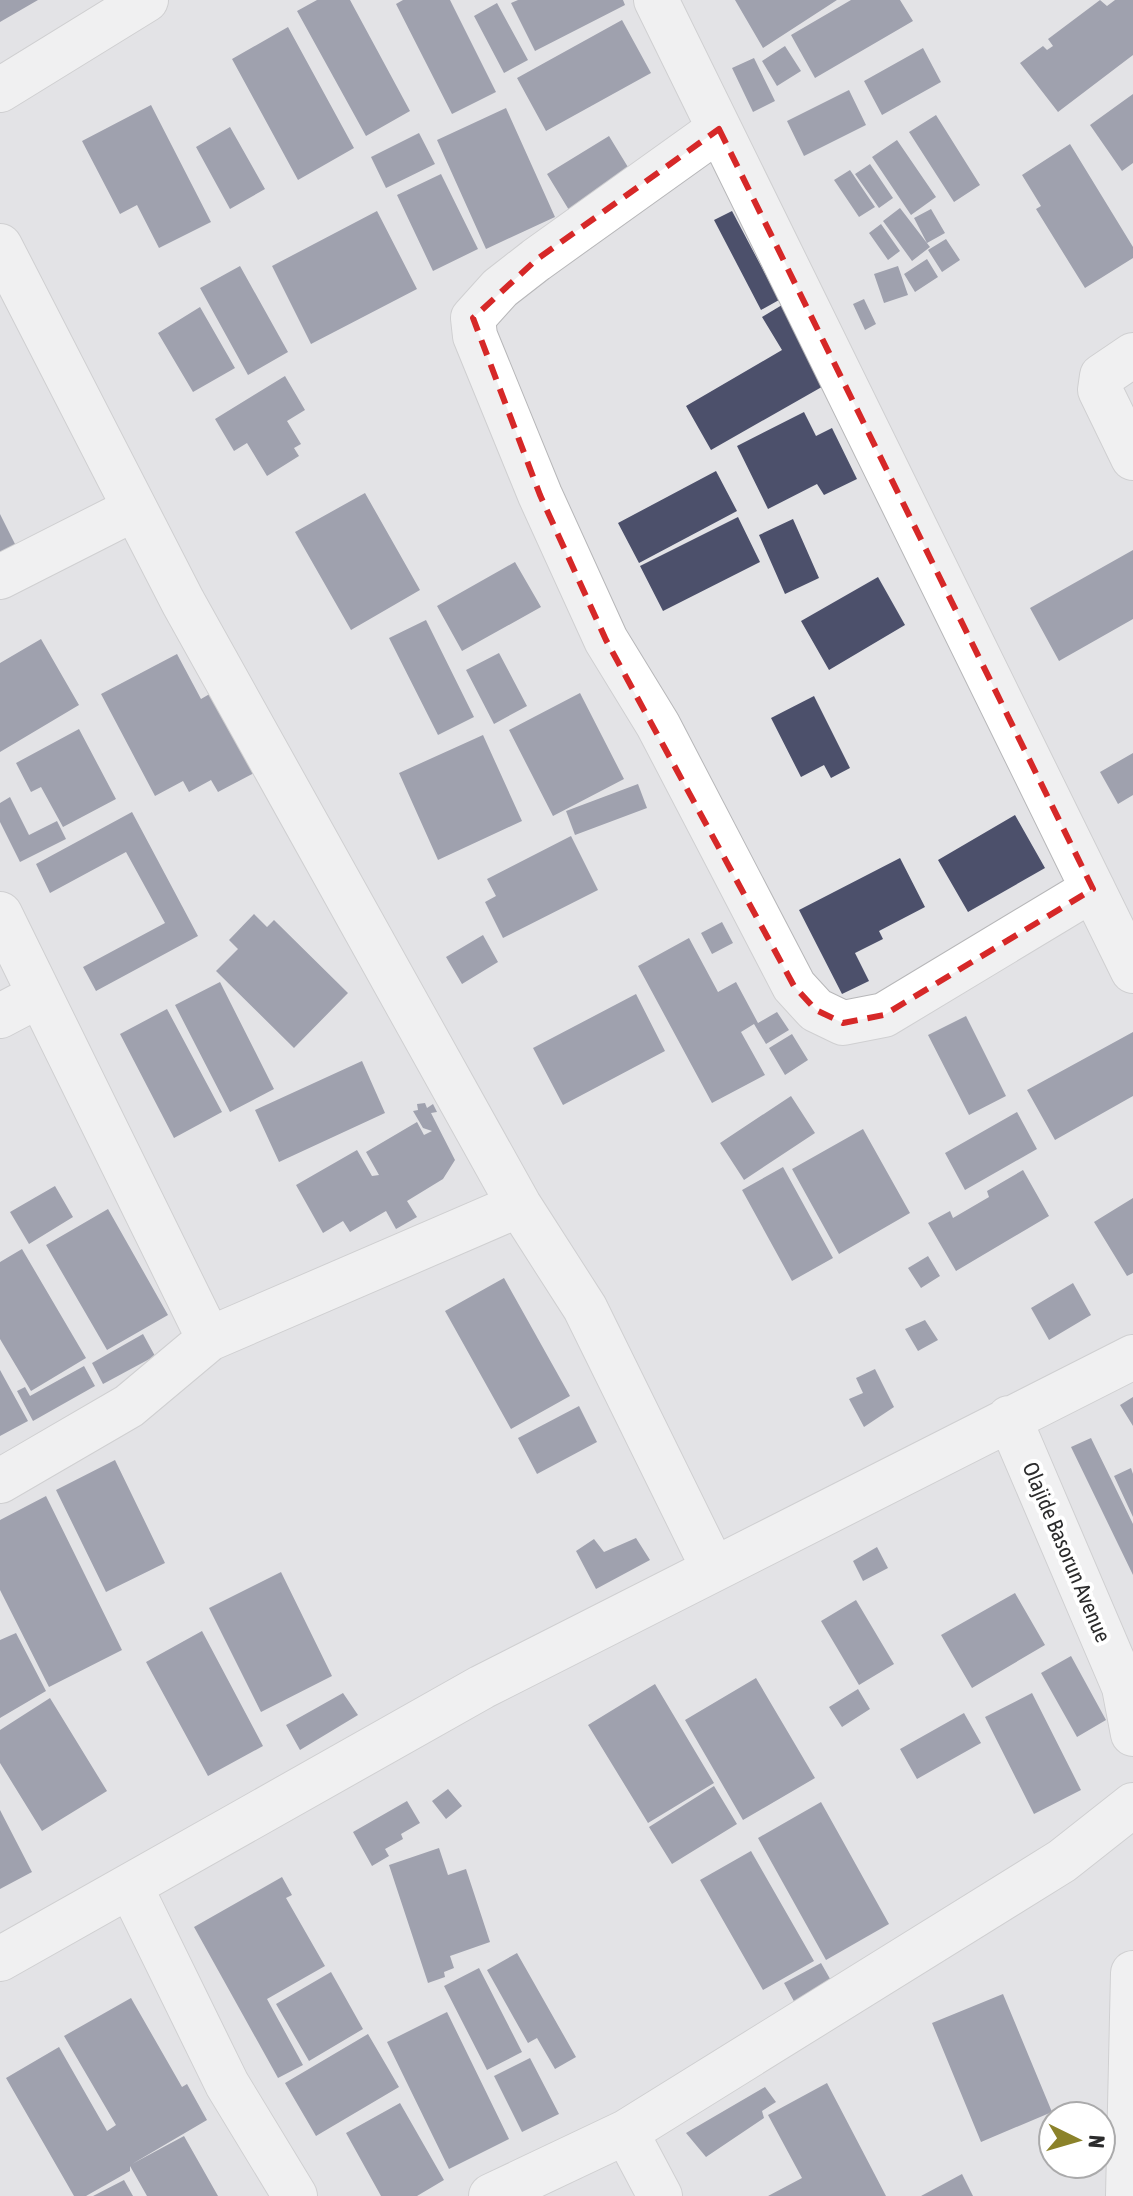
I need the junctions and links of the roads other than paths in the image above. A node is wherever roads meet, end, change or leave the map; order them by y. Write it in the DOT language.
graph roads {
  1 [pos="146,0"];
  2 [pos="656,0"];
  3 [pos="0,90"];
  4 [pos="719,129"];
  5 [pos="0,246"];
  6 [pos="1133,355"];
  7 [pos="1133,458"];
  8 [pos="134,509"];
  9 [pos="0,577"];
  10 [pos="1093,889"];
  11 [pos="0,914"];
  12 [pos="1133,971"];
  13 [pos="19,1006"];
  14 [pos="519,1205"];
  15 [pos="209,1339"];
  16 [pos="1133,1357"];
  17 [pos="1009,1418"];
  18 [pos="0,1481"];
  19 [pos="713,1568"];
  20 [pos="1133,1734"];
  21 [pos="1133,1805"];
  22 [pos="130,1886"];
  23 [pos="0,1959"];
  24 [pos="1133,1973"];
  25 [pos="626,2132"];
  26 [pos="295,2196"];
  27 [pos="491,2196"];
  28 [pos="660,2196"];
  29 [pos="1128,2196"];
  1 -- 3 [label="street"];
  2 -- 4 [label="street"];
  4 -- 10 [label="street"];
  4 -- 10 [label="street"];
  5 -- 8 [label="street"];
  6 -- 7 [label="street"];
  8 -- 9 [label="street"];
  8 -- 14 [label="street"];
  10 -- 12 [label="street"];
  11 -- 13 [label="street"];
  13 -- 15 [label="street"];
  14 -- 15 [label="street"];
  14 -- 19 [label="street"];
  15 -- 18 [label="street"];
  16 -- 17 [label="street"];
  17 -- 19 [label="street"];
  17 -- 20 [label="street, Olajide Basorun Avenue"];
  19 -- 22 [label="street"];
  21 -- 25 [label="street"];
  22 -- 23 [label="street"];
  22 -- 26 [label="street"];
  24 -- 29 [label="street"];
  25 -- 27 [label="street"];
  25 -- 28 [label="street"];
}
